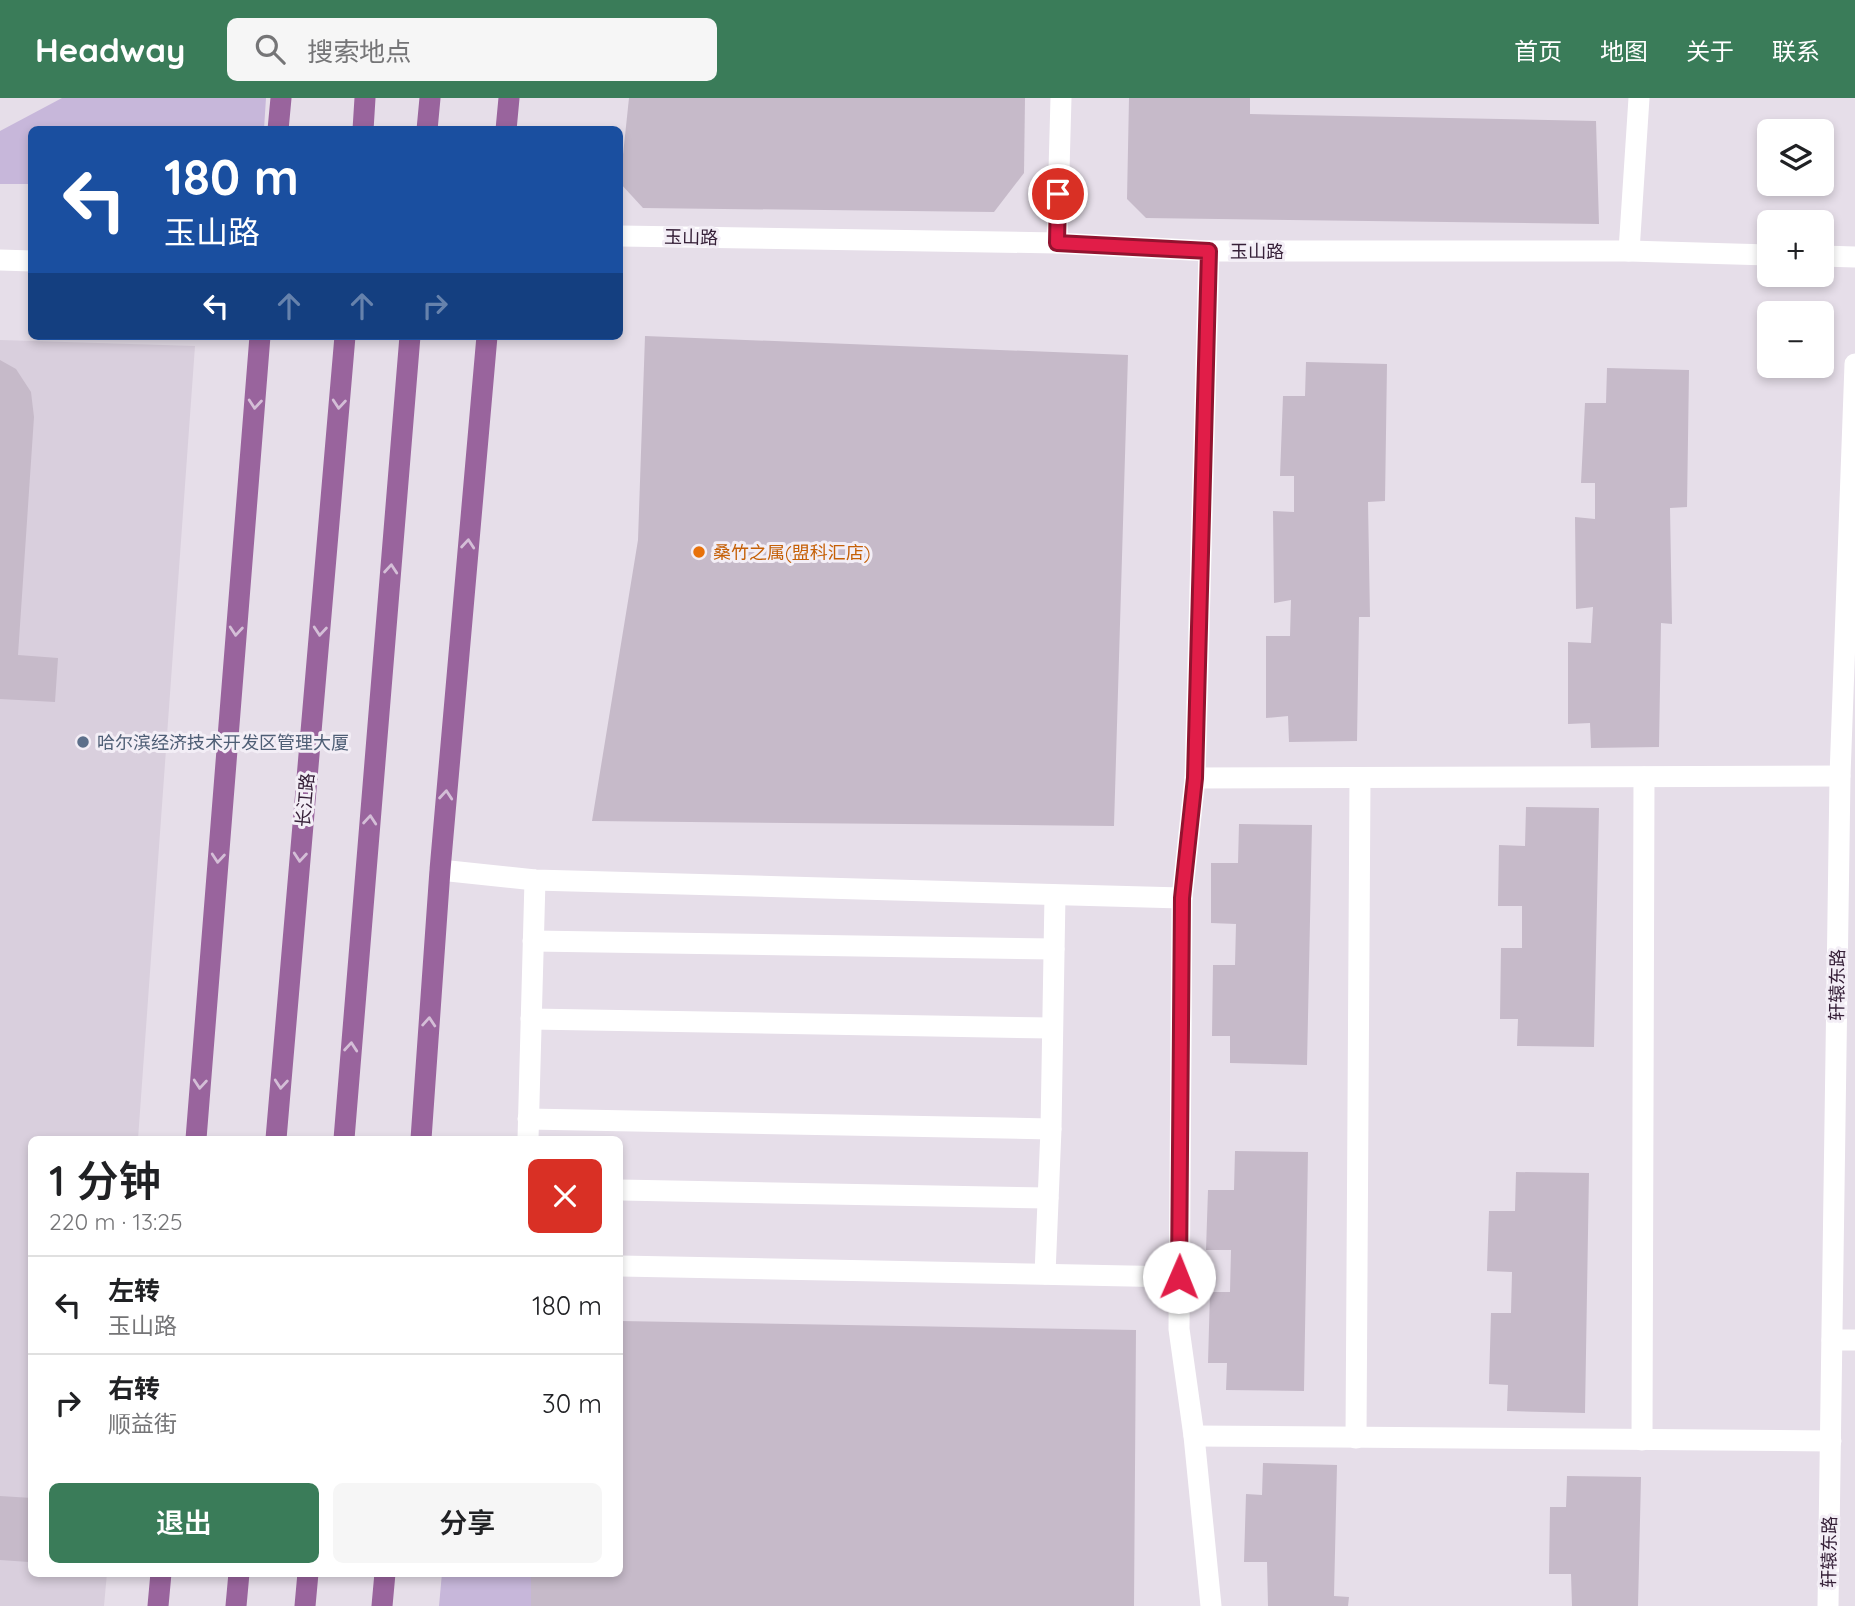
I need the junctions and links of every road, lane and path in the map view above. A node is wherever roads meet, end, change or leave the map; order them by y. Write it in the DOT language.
graph roads {
  1 [pos="281,98"];
  2 [pos="365,98"];
  3 [pos="430,98"];
  4 [pos="509,98"];
  5 [pos="1061,98"];
  6 [pos="1639,98"];
  7 [pos="278,126"];
  8 [pos="363,126"];
  9 [pos="427,126"];
  10 [pos="506,126"];
  11 [pos="623,236"];
  12 [pos="1057,243"];
  13 [pos="1209,251"];
  14 [pos="1629,251"];
  15 [pos="1757,255"];
  16 [pos="1834,256"];
  17 [pos="1855,257"];
  18 [pos="0,260"];
  19 [pos="28,261"];
  20 [pos="260,340"];
  21 [pos="345,340"];
  22 [pos="410,340"];
  23 [pos="487,340"];
  24 [pos="1855,364"];
  25 [pos="1849,676"];
  26 [pos="1840,776"];
  27 [pos="1644,777"];
  28 [pos="1195,778"];
  29 [pos="1360,778"];
  30 [pos="440,870"];
  31 [pos="535,880"];
  32 [pos="1055,895"];
  33 [pos="1182,898"];
  34 [pos="533,941"];
  35 [pos="1054,949"];
  36 [pos="531,1019"];
  37 [pos="1052,1028"];
  38 [pos="528,1129"];
  39 [pos="1051,1129"];
  40 [pos="196,1136"];
  41 [pos="276,1136"];
  42 [pos="344,1136"];
  43 [pos="421,1136"];
  44 [pos="623,1190"];
  45 [pos="1048,1198"];
  46 [pos="623,1266"];
  47 [pos="1045,1274"];
  48 [pos="1179,1277"];
  49 [pos="1832,1340"];
  50 [pos="1855,1340"];
  51 [pos="1194,1436"];
  52 [pos="1356,1438"];
  53 [pos="1642,1440"];
  54 [pos="1831,1441"];
  55 [pos="161,1577"];
  56 [pos="239,1577"];
  57 [pos="308,1577"];
  58 [pos="385,1577"];
  59 [pos="158,1606"];
  60 [pos="236,1606"];
  61 [pos="305,1606"];
  62 [pos="382,1606"];
  63 [pos="1211,1606"];
  64 [pos="1828,1606"];
  1 -- 7 [label="main road"];
  2 -- 8 [label="main road"];
  3 -- 9 [label="main road"];
  4 -- 10 [label="main road"];
  5 -- 12 [label="street"];
  6 -- 14 [label="street"];
  11 -- 12 [label="street, 玉山路"];
  12 -- 13 [label="street, 玉山路"];
  13 -- 14 [label="street, 玉山路"];
  13 -- 28 [label="street"];
  14 -- 15 [label="street, 玉山路"];
  16 -- 17 [label="street"];
  18 -- 19 [label="street"];
  20 -- 40 [label="main road, one-way"];
  21 -- 41 [label="main road, 长江路, one-way"];
  42 -- 22 [label="main road, one-way"];
  30 -- 23 [label="main road, one-way"];
  24 -- 25 [label="street, 轩辕东路"];
  25 -- 26 [label="street, 轩辕东路"];
  26 -- 27 [label="street"];
  26 -- 49 [label="street, 轩辕东路"];
  27 -- 29 [label="street"];
  27 -- 53 [label="street"];
  28 -- 29 [label="street"];
  28 -- 33 [label="street"];
  29 -- 52 [label="street"];
  30 -- 31 [label="street"];
  43 -- 30 [label="main road, one-way"];
  31 -- 32 [label="street"];
  31 -- 34 [label="street"];
  32 -- 33 [label="street"];
  32 -- 35 [label="street"];
  33 -- 48 [label="street"];
  34 -- 35 [label="street"];
  34 -- 36 [label="street"];
  35 -- 37 [label="street"];
  36 -- 37 [label="street"];
  36 -- 38 [label="street"];
  37 -- 39 [label="street"];
  38 -- 39 [label="street"];
  39 -- 45 [label="street"];
  44 -- 45 [label="street"];
  45 -- 47 [label="street"];
  46 -- 47 [label="street"];
  47 -- 48 [label="street"];
  48 -- 51 [label="street"];
  49 -- 50 [label="street"];
  49 -- 54 [label="street, 轩辕东路"];
  51 -- 52 [label="street"];
  51 -- 63 [label="street"];
  52 -- 53 [label="street"];
  53 -- 54 [label="street"];
  54 -- 64 [label="street, 轩辕东路"];
  55 -- 59 [label="main road"];
  56 -- 60 [label="main road"];
  57 -- 61 [label="main road"];
  58 -- 62 [label="main road"];
}
